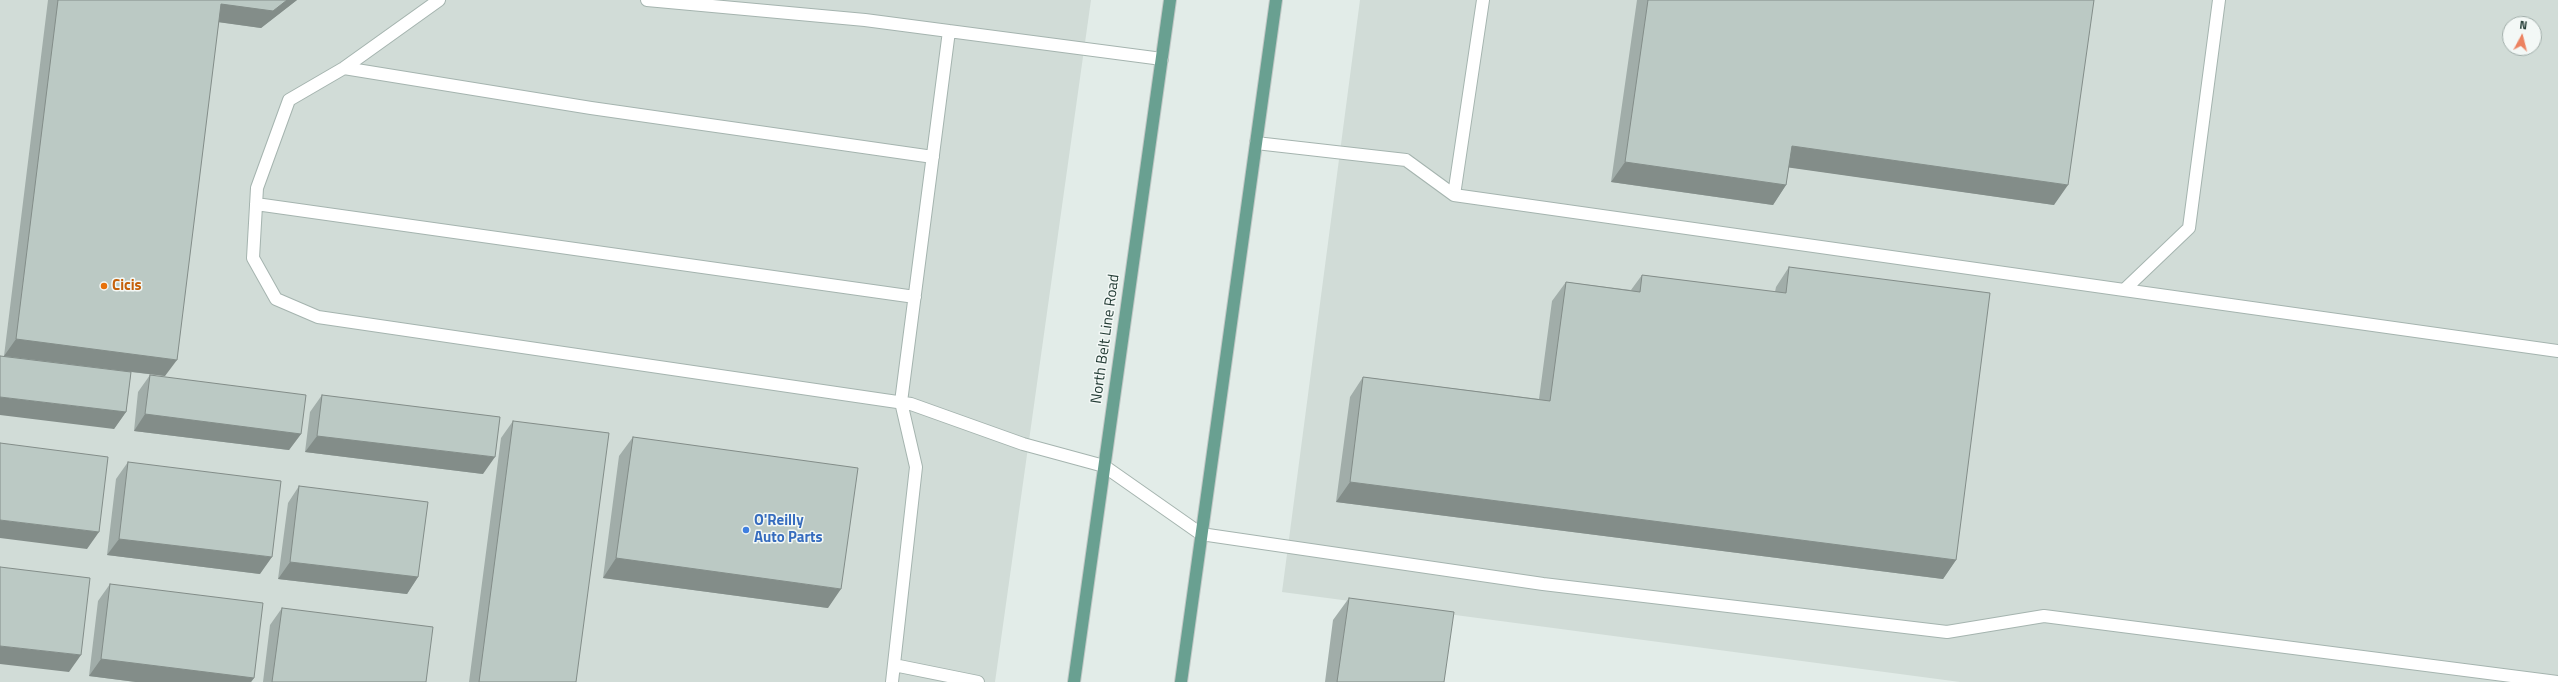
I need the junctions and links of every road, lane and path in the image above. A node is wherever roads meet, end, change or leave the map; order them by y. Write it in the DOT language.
graph roads {
  1 [pos="439,0"];
  2 [pos="647,0"];
  3 [pos="1170,0"];
  4 [pos="1276,0"];
  5 [pos="1483,0"];
  6 [pos="2219,0"];
  7 [pos="949,32"];
  8 [pos="1162,59"];
  9 [pos="344,68"];
  10 [pos="1256,143"];
  11 [pos="933,157"];
  12 [pos="1454,195"];
  13 [pos="256,204"];
  14 [pos="2124,290"];
  15 [pos="915,297"];
  16 [pos="2558,351"];
  17 [pos="901,402"];
  18 [pos="1104,466"];
  19 [pos="1201,534"];
  20 [pos="894,665"];
  21 [pos="892,682"];
  22 [pos="978,682"];
  23 [pos="1074,682"];
  24 [pos="1181,682"];
  25 [pos="2558,682"];
  1 -- 9 [label="lane"];
  2 -- 7 [label="lane"];
  3 -- 8 [label="main road, North Belt Line Road"];
  4 -- 10 [label="main road"];
  5 -- 12 [label="lane"];
  6 -- 14 [label="lane"];
  7 -- 8 [label="lane"];
  7 -- 11 [label="lane"];
  8 -- 18 [label="main road, North Belt Line Road"];
  9 -- 11 [label="lane"];
  9 -- 13 [label="lane"];
  10 -- 12 [label="lane"];
  10 -- 19 [label="main road"];
  11 -- 15 [label="lane"];
  12 -- 14 [label="lane"];
  13 -- 15 [label="lane"];
  13 -- 17 [label="lane"];
  14 -- 16 [label="lane"];
  15 -- 17 [label="lane"];
  17 -- 18 [label="lane"];
  17 -- 20 [label="lane"];
  18 -- 19 [label="lane"];
  18 -- 23 [label="main road, North Belt Line Road"];
  19 -- 24 [label="main road"];
  19 -- 25 [label="lane"];
  20 -- 21 [label="lane"];
  20 -- 22 [label="lane"];
}
